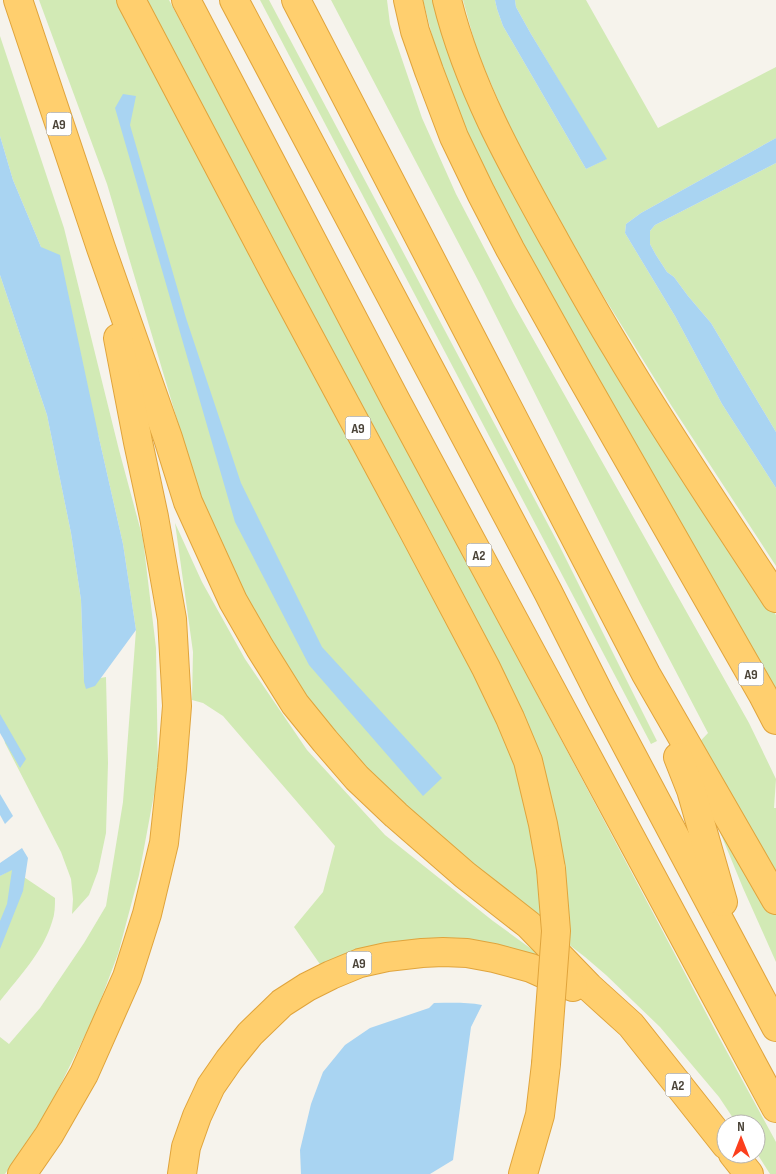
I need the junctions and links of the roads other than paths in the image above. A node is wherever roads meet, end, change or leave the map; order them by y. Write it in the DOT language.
graph roads {
  1 [pos="18,0"];
  2 [pos="132,0"];
  3 [pos="186,0"];
  4 [pos="234,0"];
  5 [pos="296,0"];
  6 [pos="408,0"];
  7 [pos="447,0"];
  8 [pos="101,248"];
  9 [pos="776,598"];
  10 [pos="646,674"];
  11 [pos="776,720"];
  12 [pos="776,900"];
  13 [pos="739,956"];
  14 [pos="630,1025"];
  15 [pos="776,1027"];
  16 [pos="776,1108"];
  17 [pos="716,1132"];
  18 [pos="22,1174"];
  19 [pos="182,1174"];
  20 [pos="523,1174"];
  1 -- 8 [label="highway, A9"];
  2 -- 20 [label="highway, A9, bridge"];
  3 -- 16 [label="highway, A2"];
  4 -- 13 [label="highway"];
  5 -- 10 [label="highway"];
  6 -- 11 [label="highway, A9"];
  7 -- 9 [label="highway"];
  8 -- 14 [label="highway, A2"];
  8 -- 18 [label="highway, A9"];
  10 -- 12 [label="highway"];
  10 -- 13 [label="highway"];
  13 -- 15 [label="highway"];
  14 -- 17 [label="highway, A2"];
  14 -- 19 [label="highway, A9"];
}
